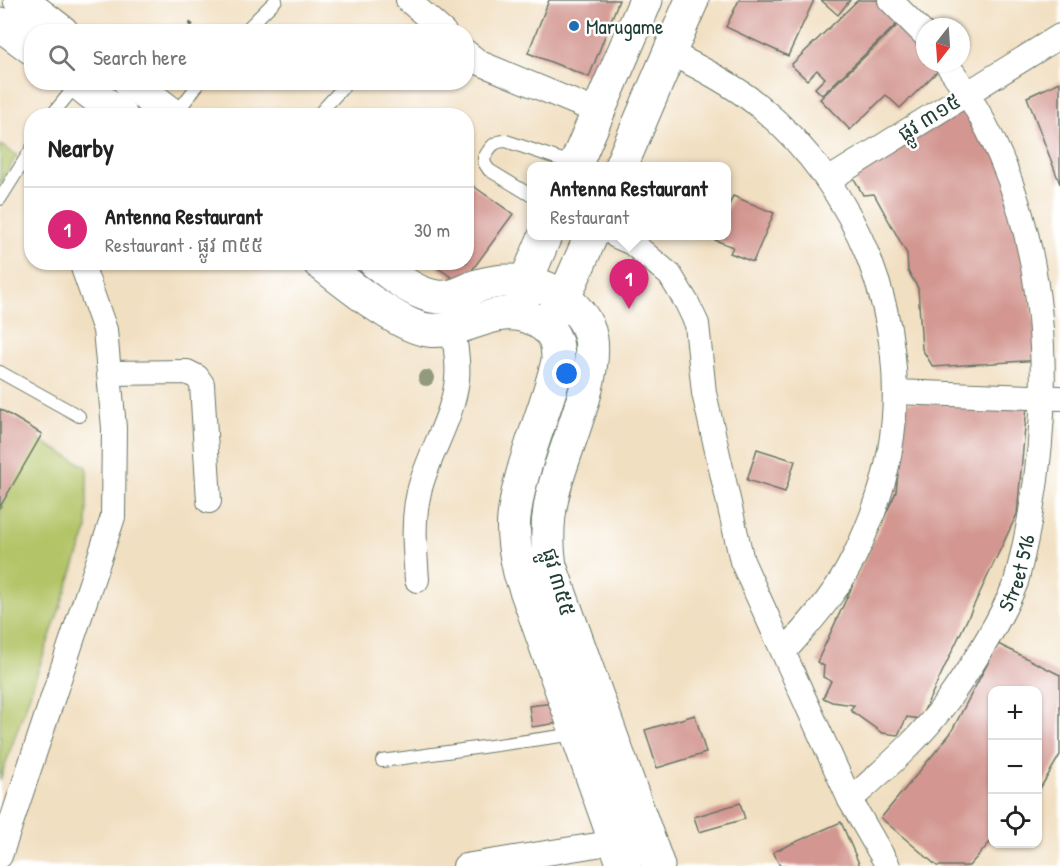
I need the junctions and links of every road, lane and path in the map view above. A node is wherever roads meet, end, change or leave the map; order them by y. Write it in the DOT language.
graph roads {
  1 [pos="20,0"];
  2 [pos="276,0"];
  3 [pos="408,0"];
  4 [pos="645,0"];
  5 [pos="692,0"];
  6 [pos="890,0"];
  7 [pos="0,24"];
  8 [pos="52,24"];
  9 [pos="252,24"];
  10 [pos="435,24"];
  11 [pos="916,26"];
  12 [pos="1060,36"];
  13 [pos="24,42"];
  14 [pos="670,53"];
  15 [pos="474,58"];
  16 [pos="953,72"];
  17 [pos="71,90"];
  18 [pos="86,90"];
  19 [pos="140,90"];
  20 [pos="194,90"];
  21 [pos="341,90"];
  22 [pos="968,93"];
  23 [pos="57,108"];
  24 [pos="110,108"];
  25 [pos="164,108"];
  26 [pos="180,108"];
  27 [pos="324,108"];
  28 [pos="598,112"];
  29 [pos="24,161"];
  30 [pos="564,162"];
  31 [pos="577,162"];
  32 [pos="623,162"];
  33 [pos="828,180"];
  34 [pos="527,194"];
  35 [pos="0,199"];
  36 [pos="543,240"];
  37 [pos="589,240"];
  38 [pos="625,240"];
  39 [pos="84,270"];
  40 [pos="330,270"];
  41 [pos="387,270"];
  42 [pos="526,281"];
  43 [pos="564,298"];
  44 [pos="532,320"];
  45 [pos="453,328"];
  46 [pos="0,372"];
  47 [pos="109,373"];
  48 [pos="895,392"];
  49 [pos="1057,398"];
  50 [pos="79,416"];
  51 [pos="209,501"];
  52 [pos="417,580"];
  53 [pos="784,652"];
  54 [pos="577,733"];
  55 [pos="382,761"];
  56 [pos="850,800"];
  57 [pos="628,845"];
  58 [pos="0,856"];
  59 [pos="465,866"];
  60 [pos="658,866"];
  61 [pos="888,866"];
  1 -- 8 [label="main road"];
  2 -- 9 [label="lane"];
  3 -- 10 [label="street"];
  4 -- 28 [label="main road"];
  5 -- 14 [label="main road"];
  6 -- 11 [label="street"];
  7 -- 13 [label="main road"];
  12 -- 22 [label="street, ផ្លូវ ៣១៥"];
  14 -- 32 [label="main road"];
  14 -- 33 [label="street"];
  15 -- 28 [label="street"];
  16 -- 22 [label="street, Street 516"];
  17 -- 23 [label="lane"];
  18 -- 24 [label="main road"];
  19 -- 25 [label="main road"];
  20 -- 26 [label="lane"];
  21 -- 27 [label="lane"];
  22 -- 33 [label="street, ផ្លូវ ៣១៥"];
  22 -- 49 [label="street, Street 516"];
  28 -- 31 [label="main road"];
  29 -- 35 [label="lane"];
  30 -- 34 [label="lane"];
  33 -- 48 [label="street"];
  36 -- 42 [label="main road"];
  37 -- 43 [label="main road"];
  38 -- 53 [label="street"];
  39 -- 47 [label="street"];
  40 -- 45 [label="main road"];
  41 -- 42 [label="main road"];
  42 -- 43 [label="main road"];
  42 -- 44 [label="main road"];
  43 -- 44 [label="main road"];
  43 -- 57 [label="main road, ផ្លូវ ៣៥៥"];
  44 -- 45 [label="main road"];
  44 -- 54 [label="main road, ផ្លូវ ៣៥៥"];
  45 -- 52 [label="street"];
  46 -- 50 [label="lane"];
  47 -- 51 [label="street"];
  47 -- 58 [label="street"];
  48 -- 49 [label="street"];
  48 -- 53 [label="street"];
  49 -- 56 [label="street, Street 516"];
  53 -- 56 [label="street"];
  54 -- 55 [label="lane"];
  54 -- 57 [label="main road, ផ្លូវ ៣៥៥"];
  56 -- 61 [label="street"];
  57 -- 59 [label="street"];
  57 -- 60 [label="main road, ផ្លូវ ៣៥៥"];
}
